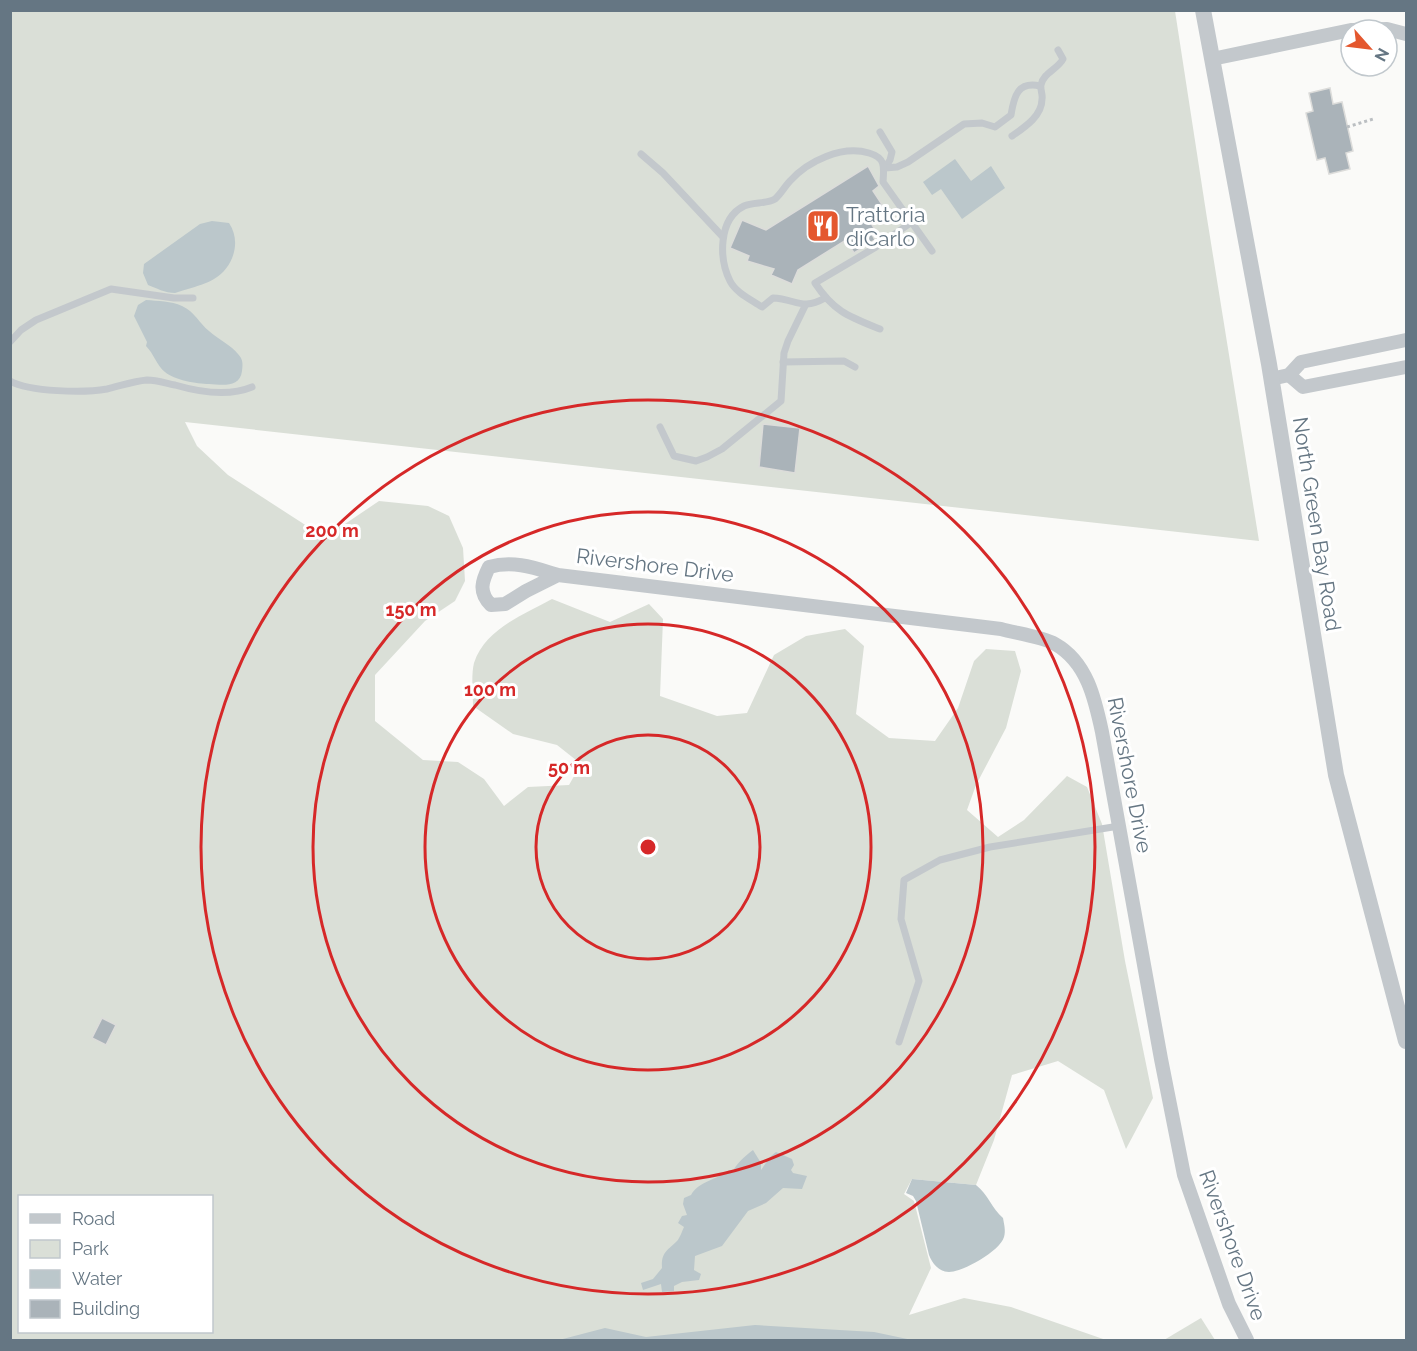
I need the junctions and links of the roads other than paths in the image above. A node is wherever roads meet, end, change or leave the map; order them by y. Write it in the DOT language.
graph roads {
  1 [pos="1203,10"];
  2 [pos="1339,33"];
  3 [pos="1058,50"];
  4 [pos="1212,59"];
  5 [pos="1040,86"];
  6 [pos="880,132"];
  7 [pos="1012,136"];
  8 [pos="641,154"];
  9 [pos="885,168"];
  10 [pos="912,222"];
  11 [pos="723,237"];
  12 [pos="932,251"];
  13 [pos="193,298"];
  14 [pos="825,298"];
  15 [pos="805,306"];
  16 [pos="880,329"];
  17 [pos="1407,340"];
  18 [pos="10,342"];
  19 [pos="783,362"];
  20 [pos="855,366"];
  21 [pos="1407,367"];
  22 [pos="1289,375"];
  23 [pos="1270,379"];
  24 [pos="10,381"];
  25 [pos="252,387"];
  26 [pos="660,427"];
  27 [pos="558,575"];
  28 [pos="1119,826"];
  29 [pos="1406,1038"];
  30 [pos="899,1042"];
  31 [pos="1247,1341"];
  1 -- 4 [label="street, North Green Bay Road"];
  2 -- 4 [label="street"];
  3 -- 5 [label="lane"];
  4 -- 23 [label="street, North Green Bay Road"];
  5 -- 7 [label="lane"];
  5 -- 9 [label="lane"];
  6 -- 9 [label="lane"];
  8 -- 11 [label="lane"];
  9 -- 10 [label="lane"];
  9 -- 11 [label="lane"];
  10 -- 12 [label="lane"];
  10 -- 14 [label="lane"];
  11 -- 15 [label="lane"];
  13 -- 18 [label="lane"];
  14 -- 15 [label="lane"];
  14 -- 16 [label="lane"];
  15 -- 19 [label="lane"];
  17 -- 22 [label="street"];
  19 -- 20 [label="lane"];
  19 -- 26 [label="lane"];
  21 -- 22 [label="street"];
  22 -- 23 [label="street"];
  23 -- 29 [label="street, North Green Bay Road"];
  24 -- 25 [label="lane"];
  27 -- 27 [label="street, Rivershore Drive"];
  27 -- 28 [label="street, Rivershore Drive"];
  28 -- 30 [label="lane"];
  28 -- 31 [label="street, Rivershore Drive"];
}
